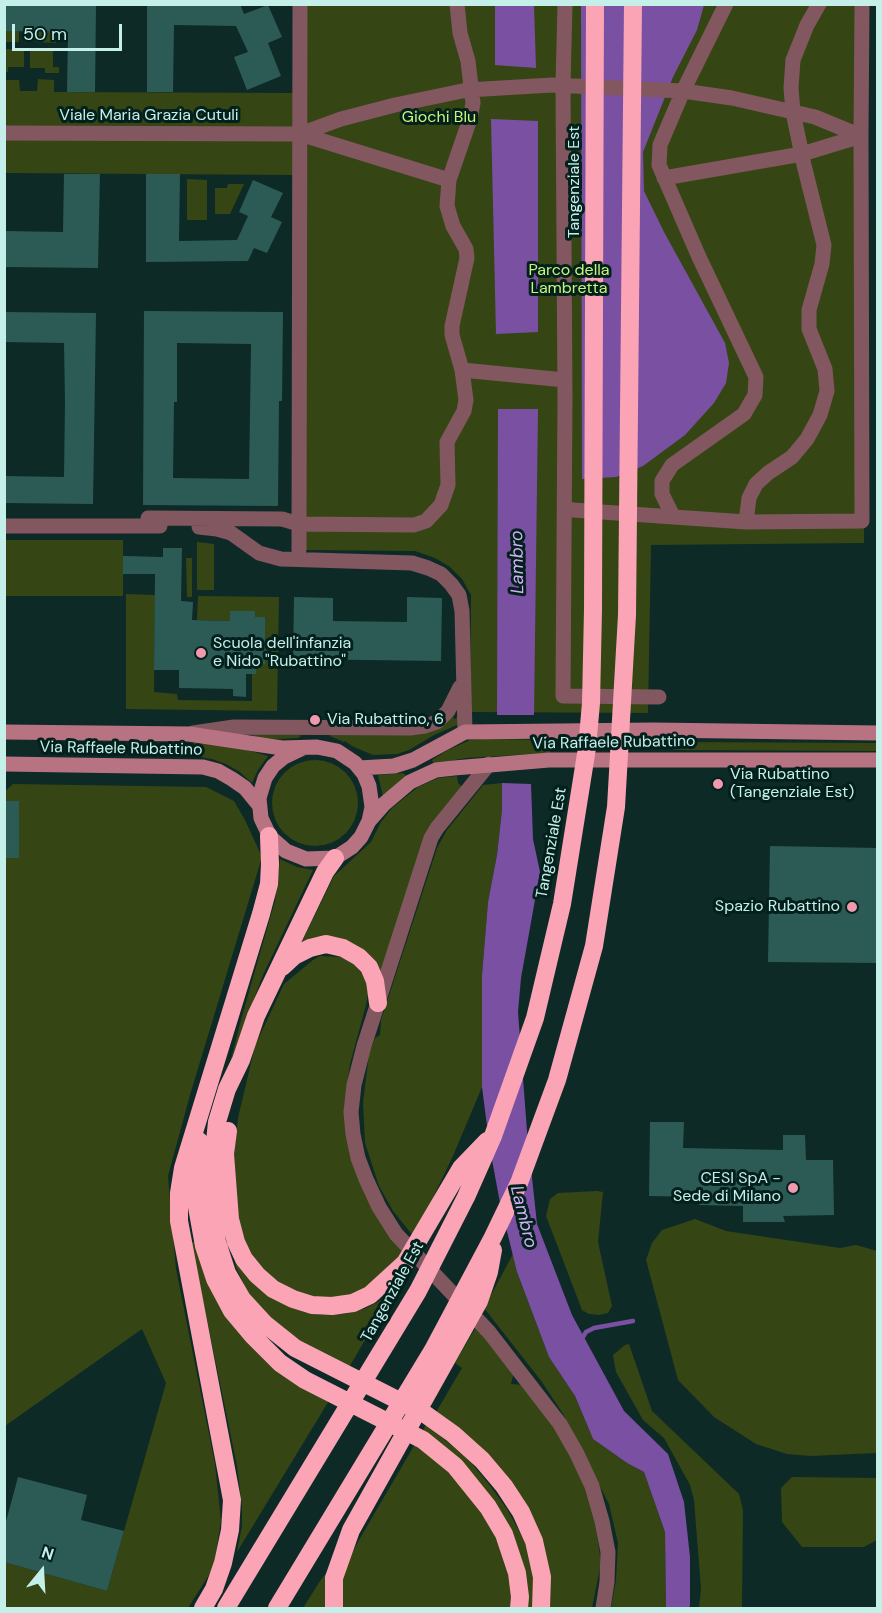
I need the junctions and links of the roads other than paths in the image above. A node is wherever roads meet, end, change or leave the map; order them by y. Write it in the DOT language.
graph roads {
  1 [pos="300,4"];
  2 [pos="457,4"];
  3 [pos="565,4"];
  4 [pos="595,4"];
  5 [pos="633,4"];
  6 [pos="726,4"];
  7 [pos="819,4"];
  8 [pos="862,4"];
  9 [pos="568,86"];
  10 [pos="473,89"];
  11 [pos="683,91"];
  12 [pos="793,112"];
  13 [pos="4,133"];
  14 [pos="297,134"];
  15 [pos="861,136"];
  16 [pos="802,154"];
  17 [pos="664,178"];
  18 [pos="449,180"];
  19 [pos="462,370"];
  20 [pos="565,380"];
  21 [pos="565,508"];
  22 [pos="673,516"];
  23 [pos="148,518"];
  24 [pos="746,522"];
  25 [pos="299,524"];
  26 [pos="4,526"];
  27 [pos="299,550"];
  28 [pos="463,678"];
  29 [pos="659,697"];
  30 [pos="4,732"];
  31 [pos="465,732"];
  32 [pos="878,733"];
  33 [pos="189,734"];
  34 [pos="303,748"];
  35 [pos="878,760"];
  36 [pos="4,764"];
  37 [pos="489,764"];
  38 [pos="359,768"];
  39 [pos="259,805"];
  40 [pos="369,821"];
  41 [pos="269,836"];
  42 [pos="335,858"];
  43 [pos="278,970"];
  44 [pos="378,1003"];
  45 [pos="241,1060"];
  46 [pos="202,1104"];
  47 [pos="493,1136"];
  48 [pos="494,1237"];
  49 [pos="203,1608"];
  50 [pos="226,1608"];
  51 [pos="277,1608"];
  52 [pos="334,1608"];
  53 [pos="519,1608"];
  54 [pos="541,1608"];
  55 [pos="603,1608"];
  1 -- 14 [label="street"];
  2 -- 10 [label="street"];
  3 -- 9 [label="street"];
  4 -- 47 [label="highway, Tangenziale Est"];
  5 -- 48 [label="highway"];
  6 -- 11 [label="street"];
  7 -- 12 [label="street"];
  8 -- 15 [label="street"];
  9 -- 10 [label="street"];
  9 -- 11 [label="street"];
  9 -- 20 [label="street"];
  10 -- 14 [label="street"];
  10 -- 18 [label="street"];
  11 -- 12 [label="street"];
  11 -- 17 [label="street"];
  12 -- 15 [label="street"];
  12 -- 16 [label="street"];
  13 -- 14 [label="street, Viale Maria Grazia Cutuli"];
  14 -- 18 [label="street"];
  14 -- 25 [label="street"];
  15 -- 16 [label="street"];
  15 -- 24 [label="street"];
  16 -- 17 [label="street"];
  16 -- 24 [label="street"];
  17 -- 22 [label="street"];
  18 -- 19 [label="street"];
  19 -- 20 [label="street"];
  19 -- 25 [label="street"];
  20 -- 21 [label="street"];
  21 -- 22 [label="street"];
  21 -- 29 [label="street"];
  22 -- 24 [label="street"];
  23 -- 25 [label="street"];
  25 -- 27 [label="street"];
  26 -- 28 [label="street"];
  28 -- 31 [label="street"];
  28 -- 33 [label="street, Via Raffaele Rubattino"];
  30 -- 33 [label="street, Via Raffaele Rubattino"];
  31 -- 32 [label="street, Via Raffaele Rubattino"];
  31 -- 38 [label="street, Via Raffaele Rubattino"];
  33 -- 34 [label="street, Via Raffaele Rubattino"];
  34 -- 38 [label="street, Via Raffaele Rubattino"];
  34 -- 39 [label="street"];
  35 -- 37 [label="street, Via Raffaele Rubattino"];
  36 -- 39 [label="street, Via Raffaele Rubattino"];
  37 -- 40 [label="street, Via Raffaele Rubattino"];
  37 -- 44 [label="street"];
  38 -- 40 [label="street, Via Raffaele Rubattino"];
  39 -- 41 [label="street, Via Raffaele Rubattino"];
  40 -- 42 [label="street, Via Raffaele Rubattino"];
  41 -- 42 [label="street"];
  41 -- 46 [label="highway"];
  42 -- 43 [label="highway"];
  43 -- 44 [label="highway"];
  43 -- 45 [label="highway"];
  44 -- 55 [label="street"];
  45 -- 47 [label="highway"];
  45 -- 54 [label="highway"];
  46 -- 49 [label="highway"];
  46 -- 53 [label="highway"];
  47 -- 50 [label="highway, Tangenziale Est"];
  48 -- 51 [label="highway"];
  48 -- 52 [label="highway"];
}
